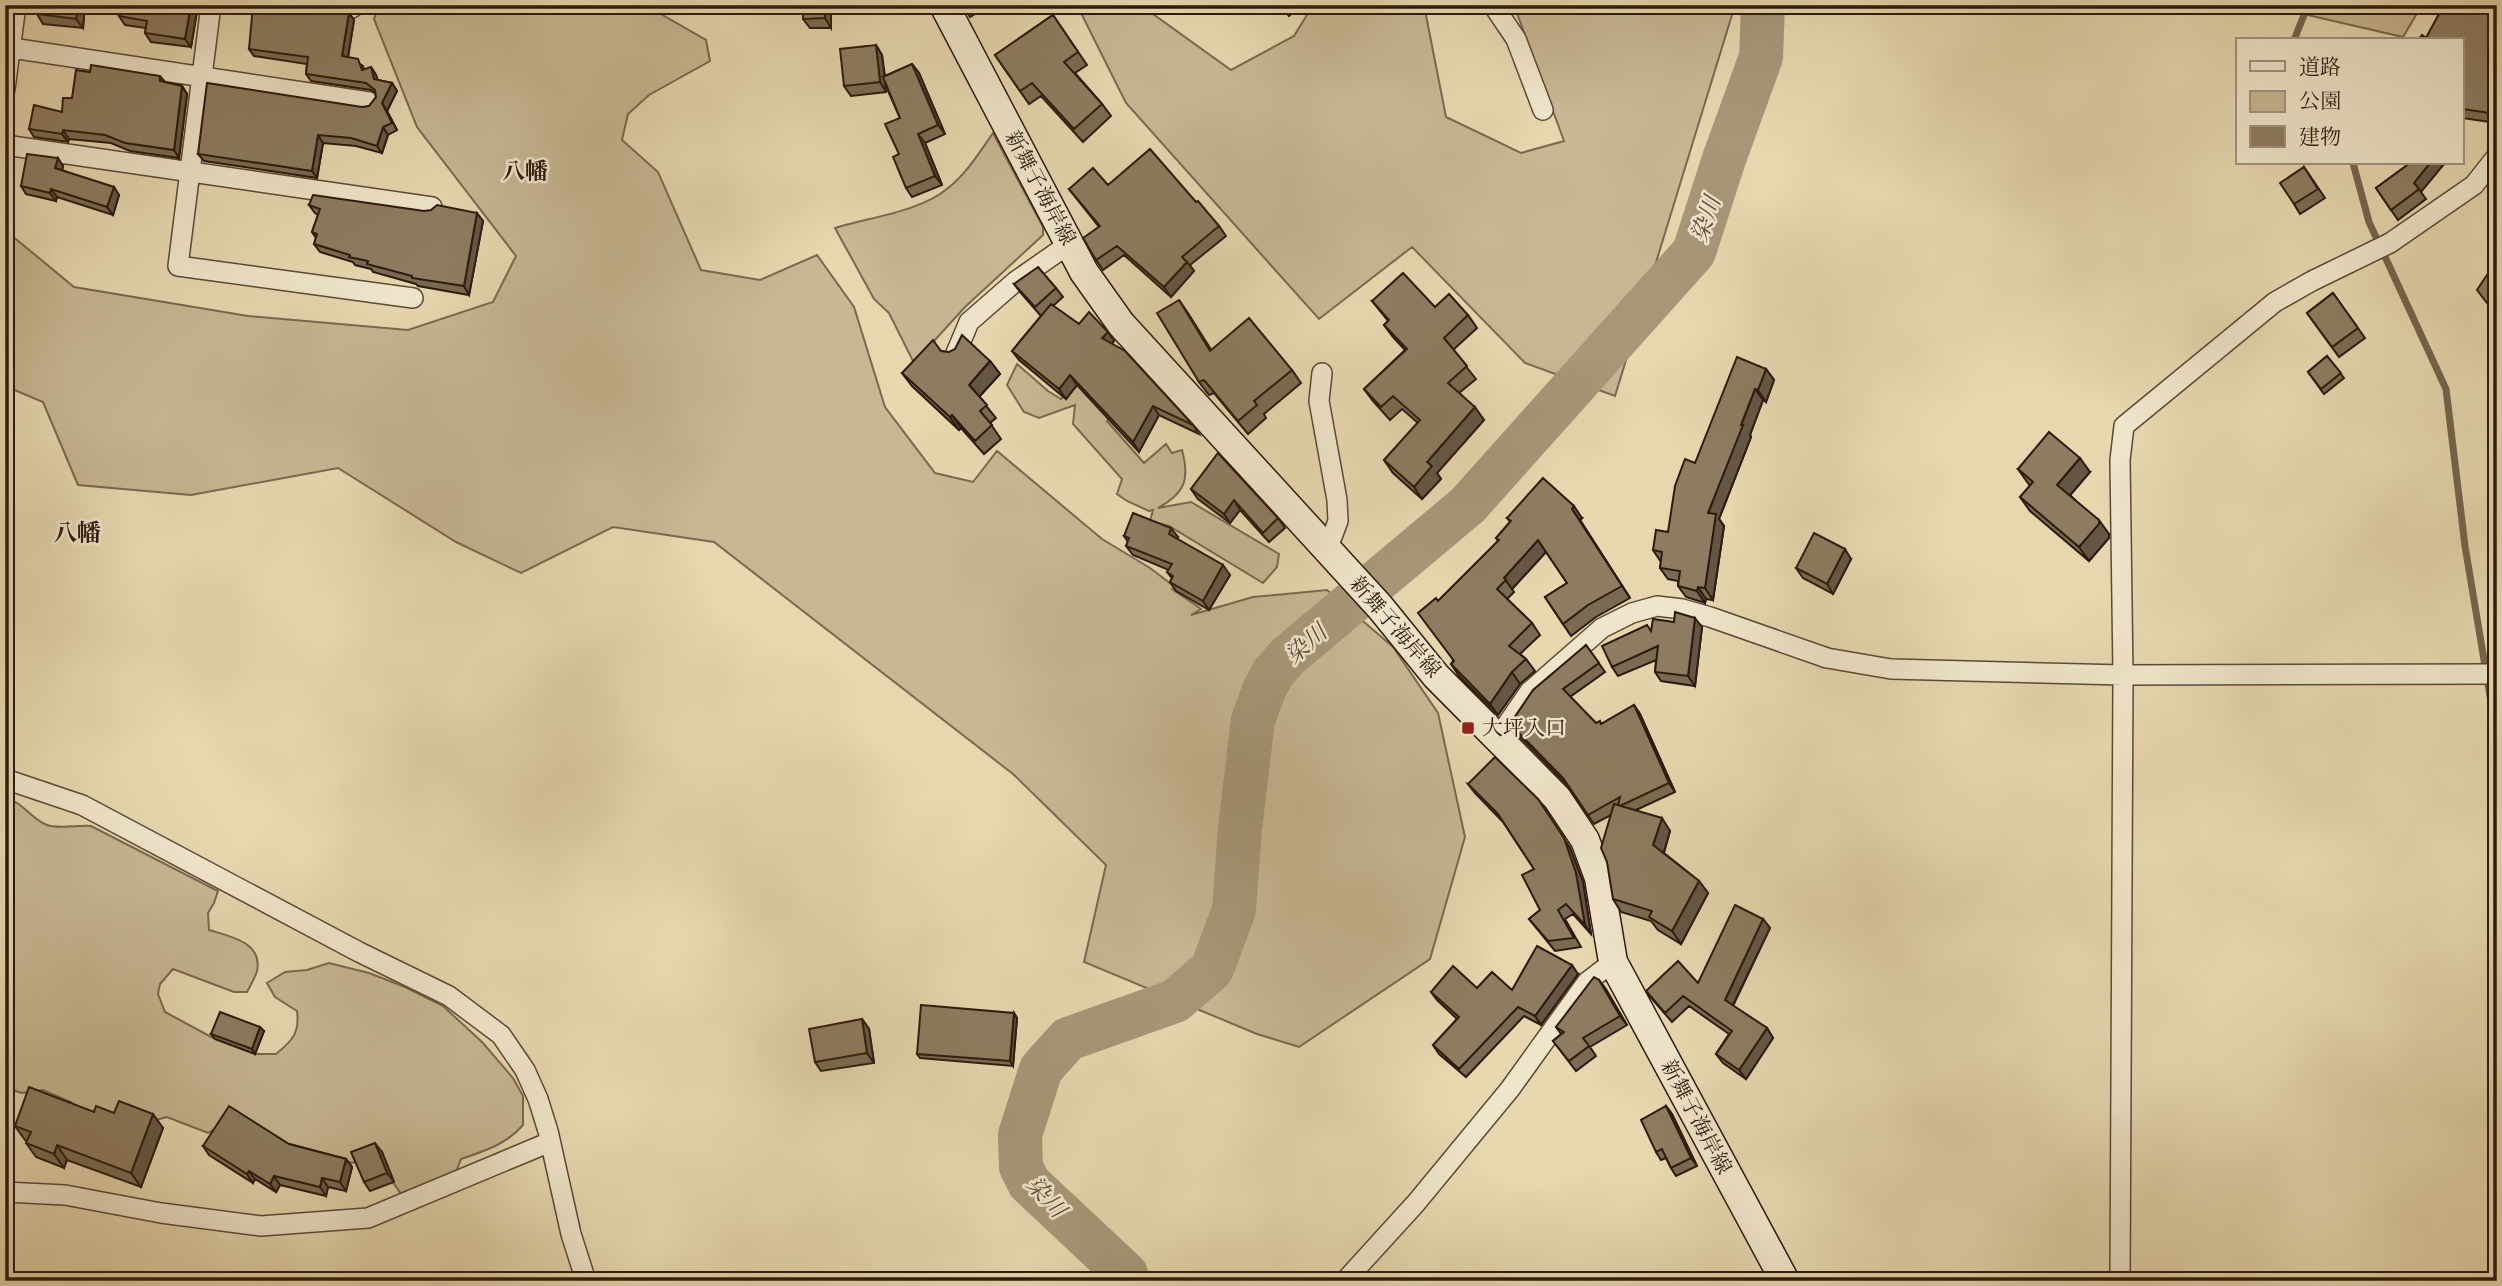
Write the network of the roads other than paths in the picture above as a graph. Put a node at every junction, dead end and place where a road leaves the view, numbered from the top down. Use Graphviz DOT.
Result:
graph roads {
  1 [pos="16,5"];
  2 [pos="211,5"];
  3 [pos="332,5"];
  4 [pos="356,5"];
  5 [pos="944,5"];
  6 [pos="1493,5"];
  7 [pos="8,47"];
  8 [pos="200,76"];
  9 [pos="5,89"];
  10 [pos="369,102"];
  11 [pos="1544,110"];
  12 [pos="5,145"];
  13 [pos="2497,156"];
  14 [pos="188,173"];
  15 [pos="432,207"];
  16 [pos="1069,244"];
  17 [pos="413,298"];
  18 [pos="956,353"];
  19 [pos="1322,373"];
  20 [pos="1336,559"];
  21 [pos="2123,674"];
  22 [pos="2497,674"];
  23 [pos="1497,739"];
  24 [pos="5,779"];
  25 [pos="1613,962"];
  26 [pos="550,1142"];
  27 [pos="5,1192"];
  28 [pos="586,1281"];
  29 [pos="1345,1281"];
  30 [pos="1785,1281"];
  31 [pos="2120,1281"];
  1 -- 7 [label="street"];
  2 -- 8 [label="street"];
  3 -- 4 [label="street"];
  5 -- 16 [label="main road, 新舞子海岸線"];
  6 -- 11 [label="street"];
  7 -- 8 [label="street"];
  7 -- 9 [label="street"];
  8 -- 10 [label="street"];
  8 -- 14 [label="street"];
  12 -- 14 [label="street"];
  13 -- 21 [label="street"];
  14 -- 15 [label="street"];
  14 -- 17 [label="street"];
  16 -- 18 [label="street"];
  16 -- 20 [label="main road, 新舞子海岸線"];
  19 -- 20 [label="street"];
  20 -- 23 [label="main road, 新舞子海岸線"];
  21 -- 22 [label="street"];
  21 -- 23 [label="street"];
  21 -- 31 [label="street"];
  23 -- 25 [label="main road, 新舞子海岸線"];
  24 -- 26 [label="street"];
  25 -- 29 [label="street"];
  25 -- 30 [label="main road, 新舞子海岸線"];
  26 -- 27 [label="street"];
  26 -- 28 [label="street"];
}
